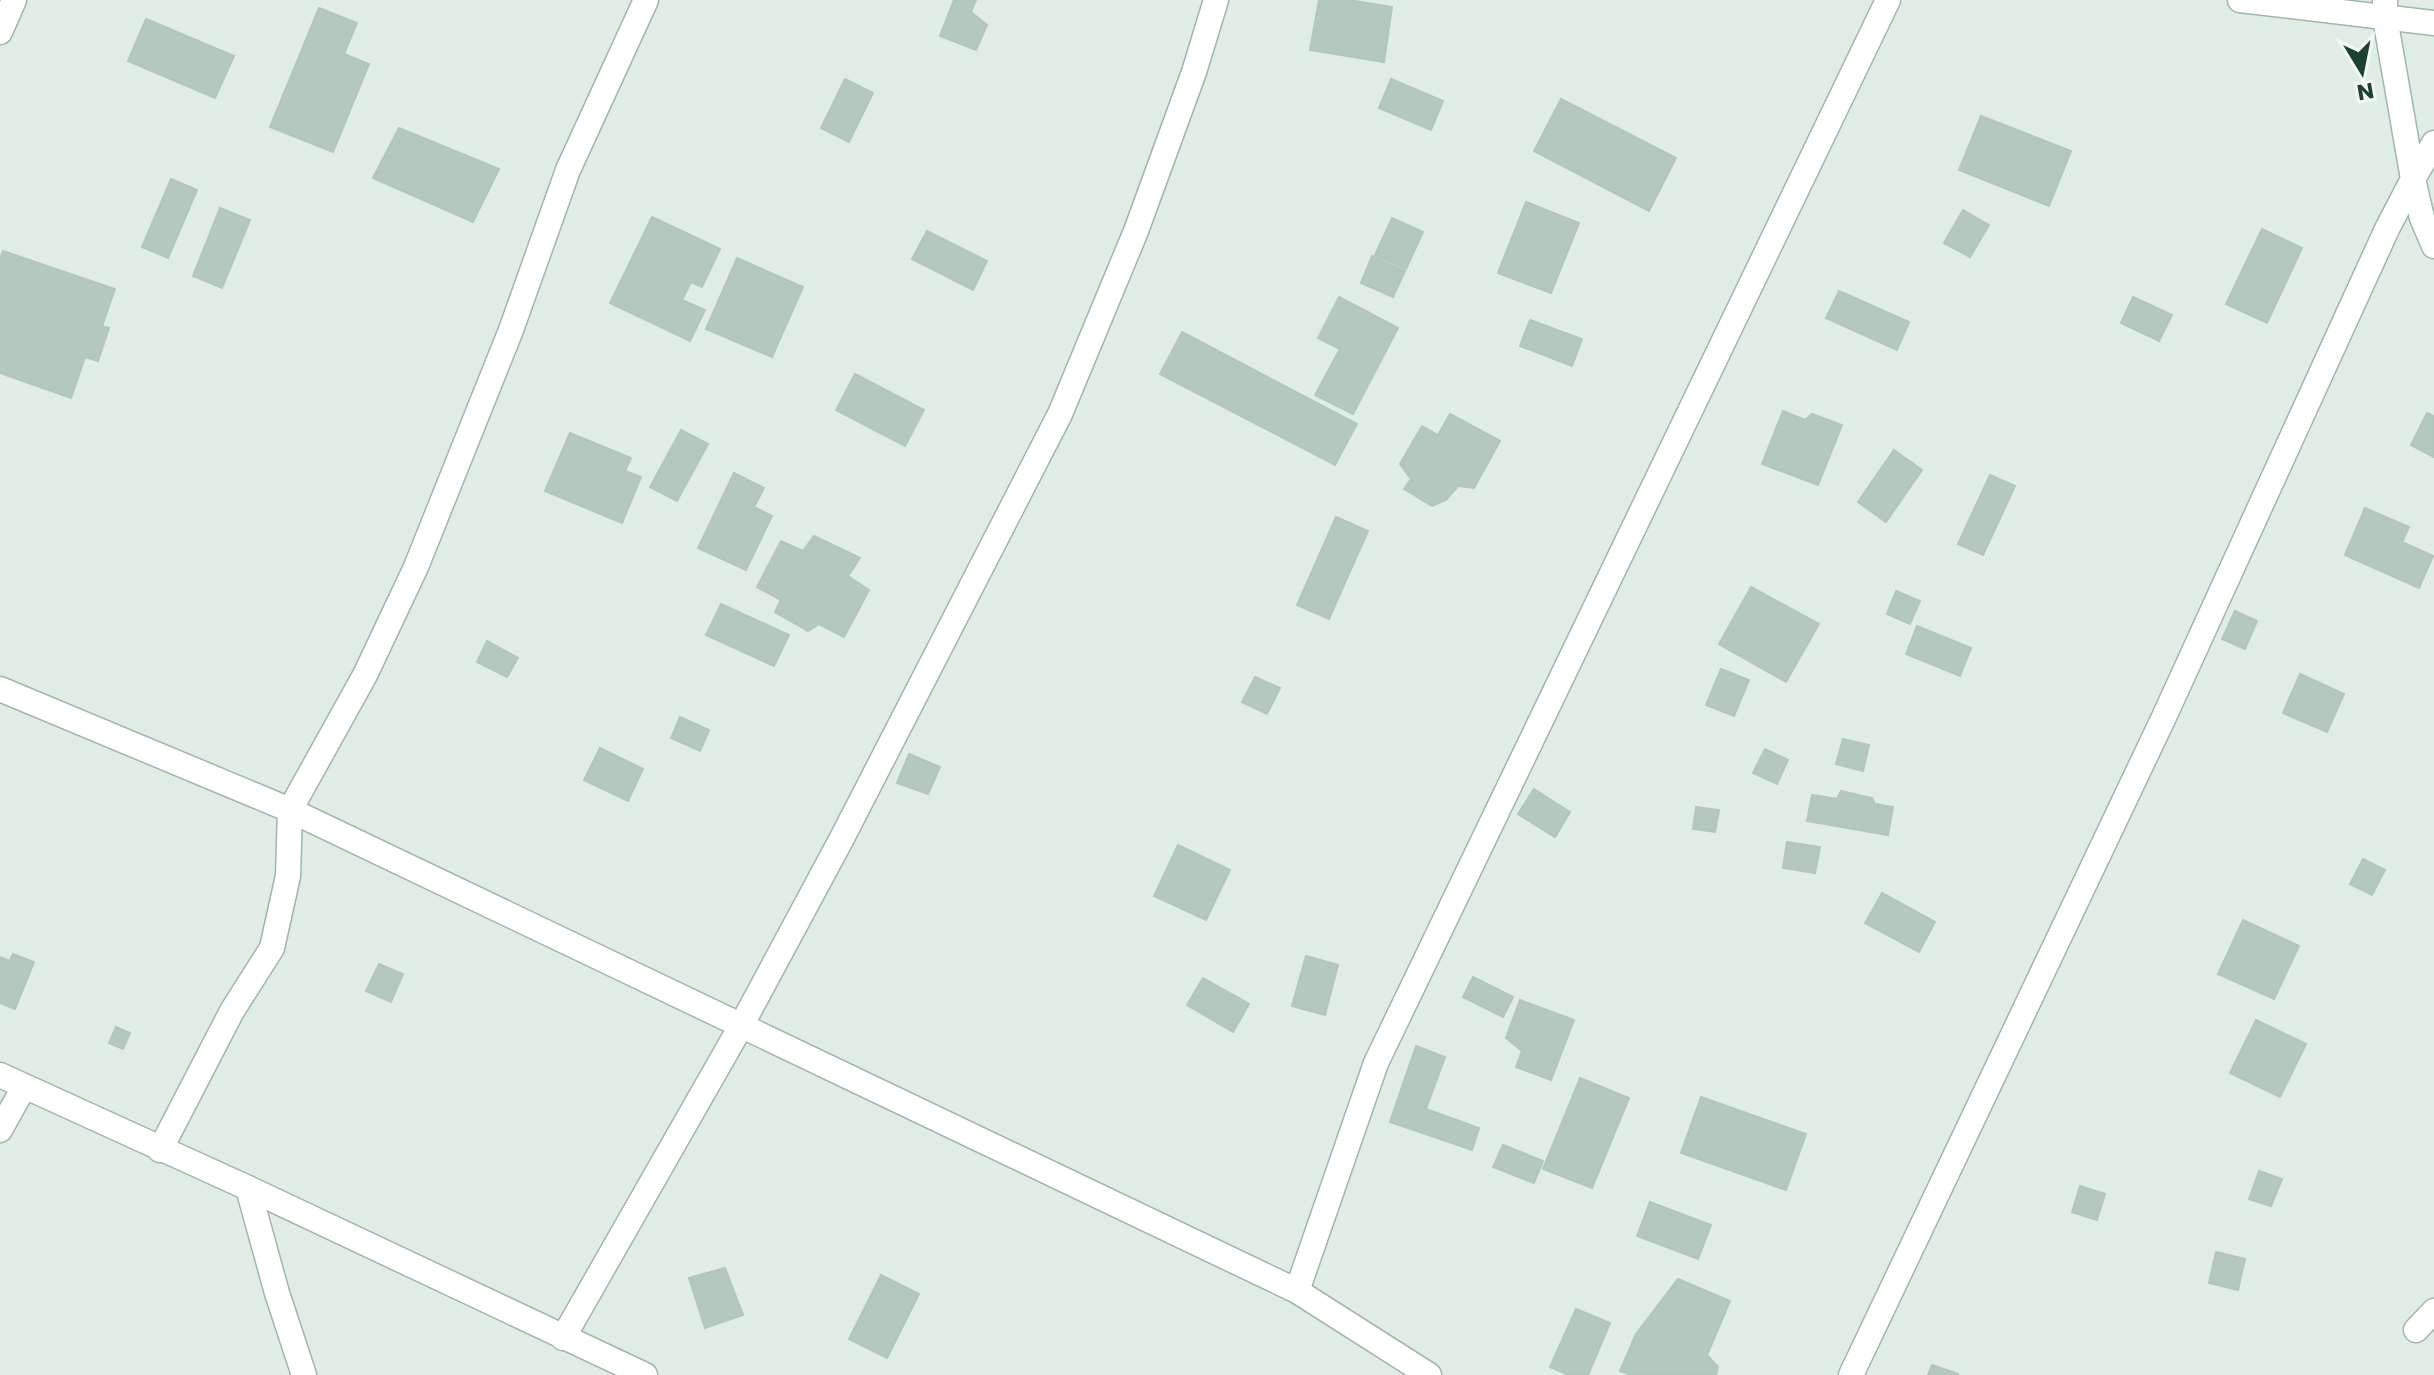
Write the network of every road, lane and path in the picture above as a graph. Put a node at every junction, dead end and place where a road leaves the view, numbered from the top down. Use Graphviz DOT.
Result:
graph roads {
  1 [pos="14,0"];
  2 [pos="646,0"];
  3 [pos="1216,0"];
  4 [pos="1888,0"];
  5 [pos="2240,0"];
  6 [pos="2385,9"];
  7 [pos="2434,23"];
  8 [pos="0,31"];
  9 [pos="2434,143"];
  10 [pos="2413,179"];
  11 [pos="2434,246"];
  12 [pos="0,689"];
  13 [pos="290,810"];
  14 [pos="741,1026"];
  15 [pos="0,1075"];
  16 [pos="24,1087"];
  17 [pos="0,1130"];
  18 [pos="160,1150"];
  19 [pos="248,1188"];
  20 [pos="1297,1291"];
  21 [pos="2434,1311"];
  22 [pos="2416,1330"];
  23 [pos="563,1338"];
  24 [pos="304,1375"];
  25 [pos="645,1375"];
  26 [pos="1429,1375"];
  27 [pos="1851,1375"];
  1 -- 8 [label="street"];
  2 -- 13 [label="street"];
  3 -- 14 [label="street"];
  4 -- 20 [label="street"];
  5 -- 6 [label="street"];
  6 -- 7 [label="street"];
  6 -- 10 [label="street"];
  9 -- 10 [label="street"];
  10 -- 11 [label="street"];
  10 -- 27 [label="street"];
  12 -- 13 [label="street"];
  13 -- 14 [label="street"];
  13 -- 18 [label="street"];
  14 -- 20 [label="street"];
  14 -- 23 [label="street"];
  15 -- 16 [label="street"];
  16 -- 17 [label="street"];
  16 -- 18 [label="street"];
  18 -- 19 [label="street"];
  19 -- 23 [label="street"];
  19 -- 24 [label="street"];
  20 -- 26 [label="street"];
  21 -- 22 [label="street"];
  23 -- 25 [label="street"];
}
